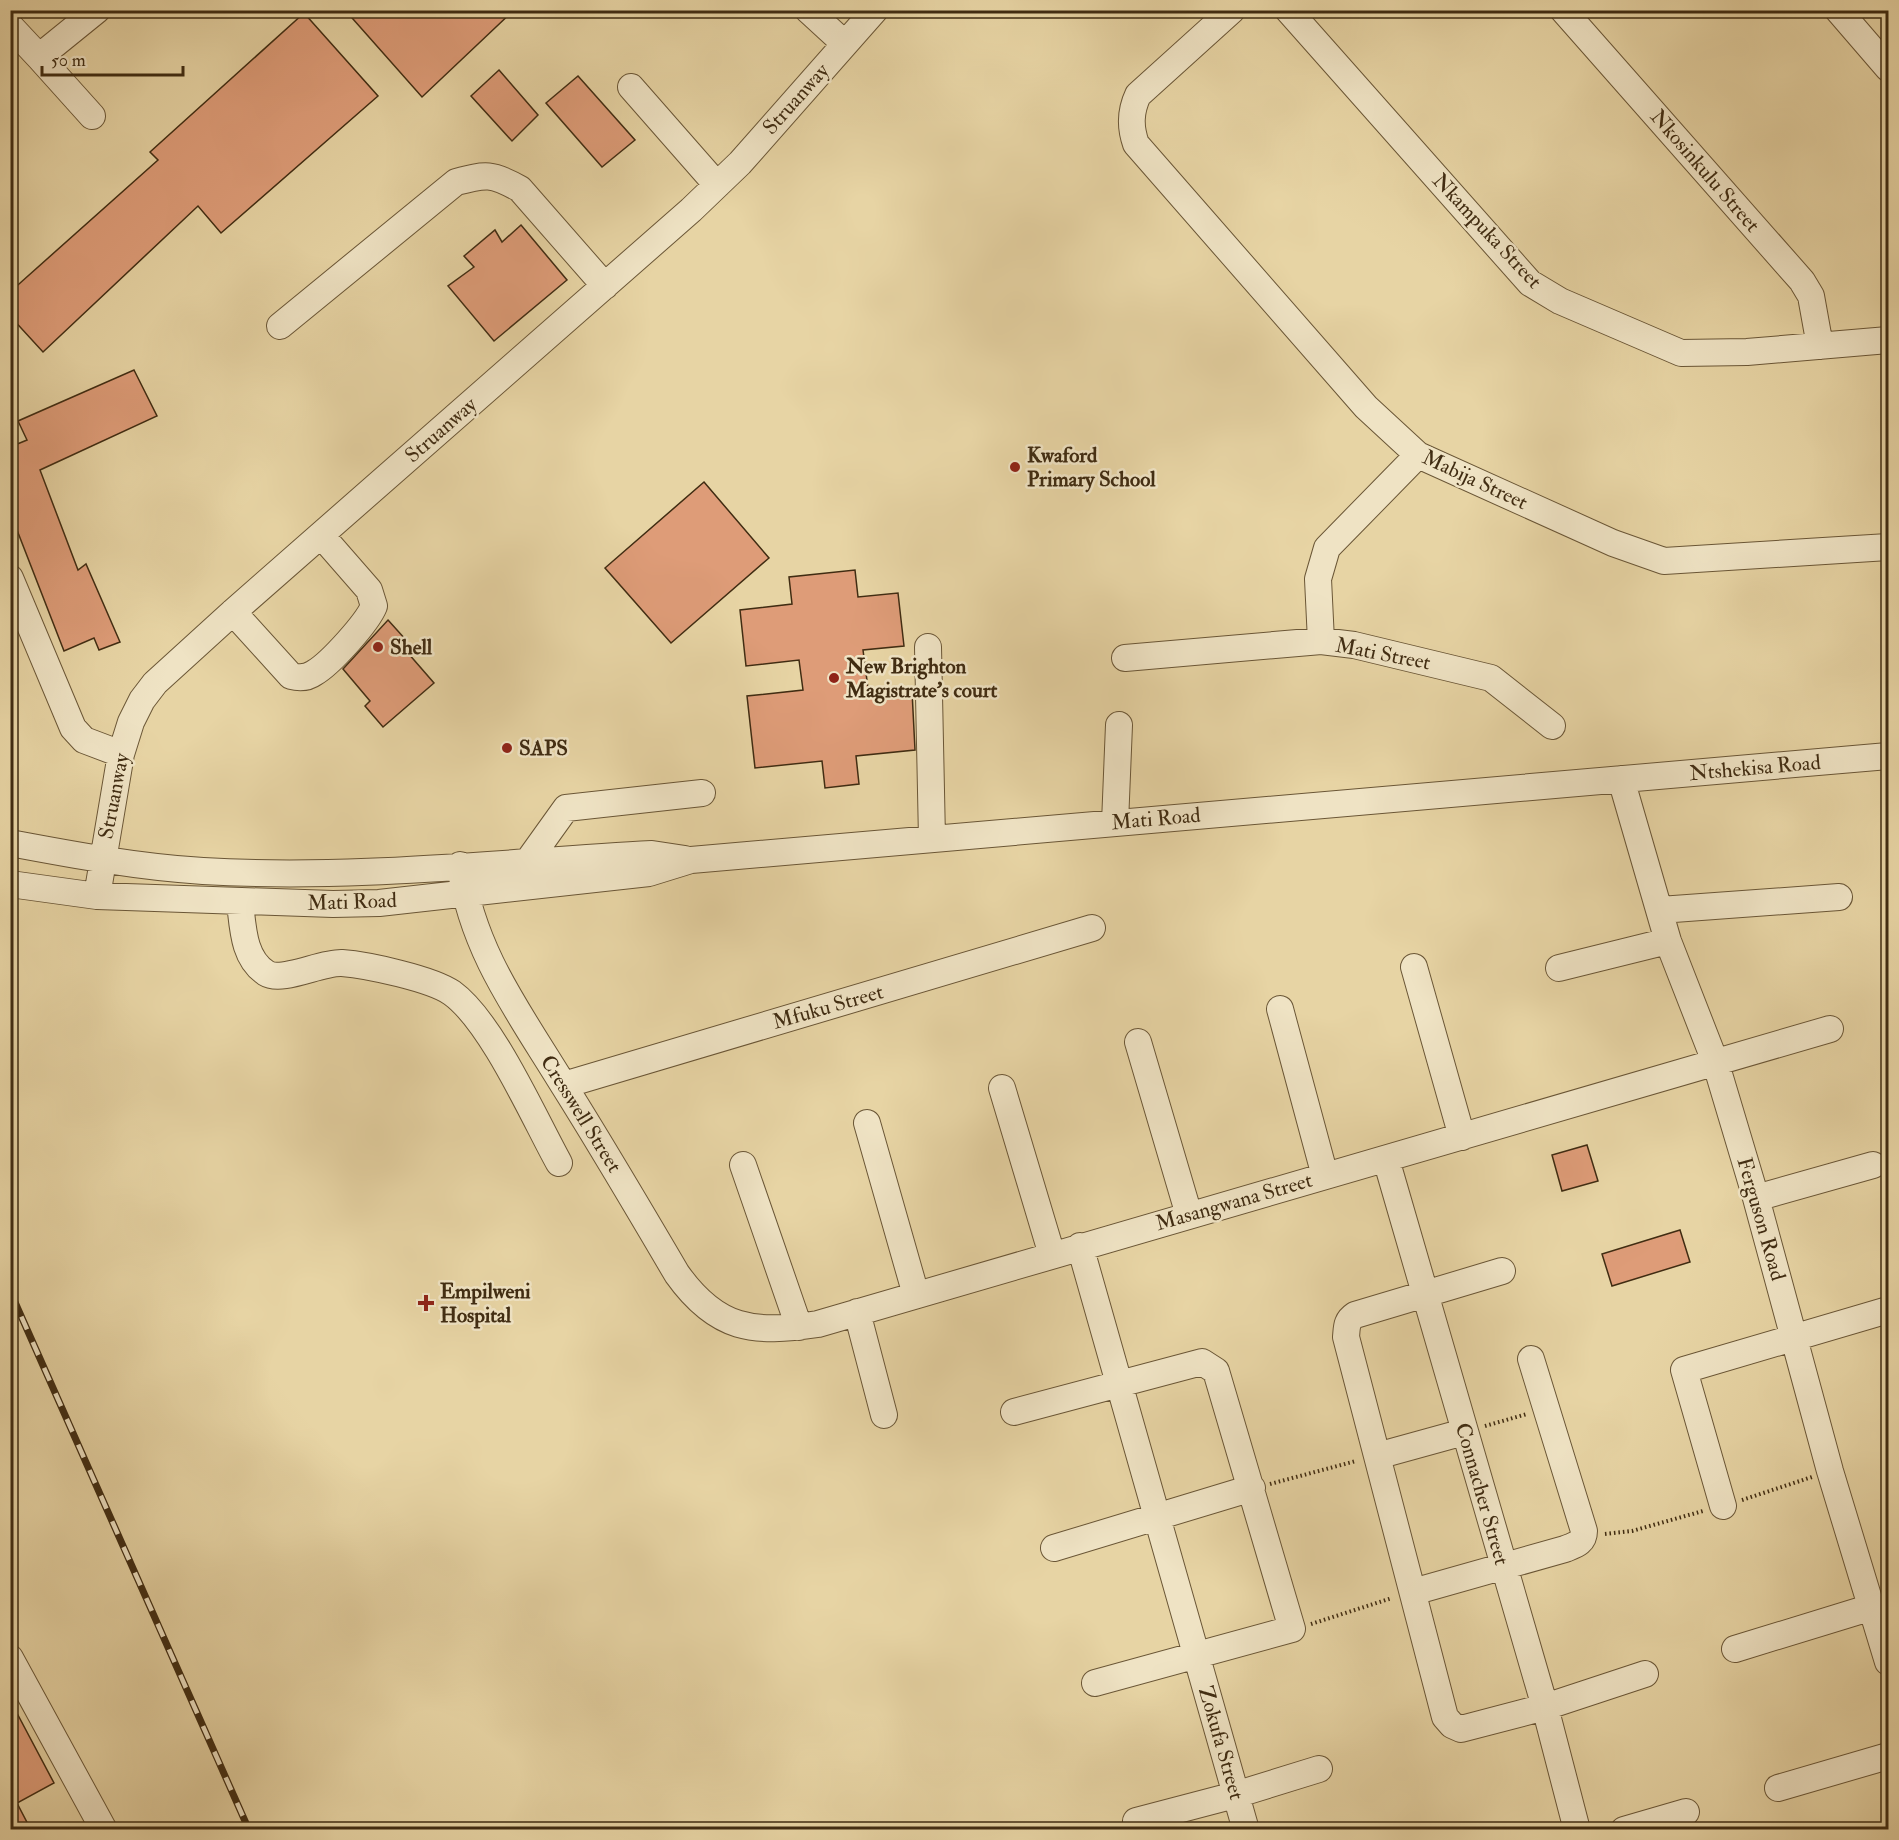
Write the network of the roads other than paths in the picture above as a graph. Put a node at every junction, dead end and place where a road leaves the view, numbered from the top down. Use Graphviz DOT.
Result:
graph roads {
  1 [pos="97,10"];
  2 [pos="808,10"];
  3 [pos="875,10"];
  4 [pos="1232,10"];
  5 [pos="1288,10"];
  6 [pos="1563,10"];
  7 [pos="1838,10"];
  8 [pos="10,26"];
  9 [pos="845,44"];
  10 [pos="39,57"];
  11 [pos="1888,68"];
  12 [pos="631,87"];
  13 [pos="92,116"];
  14 [pos="717,185"];
  15 [pos="605,286"];
  16 [pos="280,326"];
  17 [pos="1888,340"];
  18 [pos="1820,346"];
  19 [pos="1418,455"];
  20 [pos="321,534"];
  21 [pos="1888,547"];
  22 [pos="10,578"];
  23 [pos="232,612"];
  24 [pos="1321,642"];
  25 [pos="928,647"];
  26 [pos="1125,658"];
  27 [pos="1119,725"];
  28 [pos="1552,726"];
  29 [pos="121,754"];
  30 [pos="1888,756"];
  31 [pos="1621,779"];
  32 [pos="702,793"];
  33 [pos="1115,823"];
  34 [pos="932,839"];
  35 [pos="10,843"];
  36 [pos="102,861"];
  37 [pos="460,865"];
  38 [pos="545,868"];
  39 [pos="10,884"];
  40 [pos="464,894"];
  41 [pos="97,896"];
  42 [pos="1839,897"];
  43 [pos="240,903"];
  44 [pos="1660,910"];
  45 [pos="1092,928"];
  46 [pos="1668,941"];
  47 [pos="1414,966"];
  48 [pos="1559,968"];
  49 [pos="1280,1009"];
  50 [pos="1830,1029"];
  51 [pos="1137,1042"];
  52 [pos="1716,1064"];
  53 [pos="564,1085"];
  54 [pos="1002,1088"];
  55 [pos="867,1123"];
  56 [pos="1462,1137"];
  57 [pos="1386,1159"];
  58 [pos="559,1163"];
  59 [pos="743,1165"];
  60 [pos="1873,1165"];
  61 [pos="1325,1176"];
  62 [pos="1756,1198"];
  63 [pos="1189,1215"];
  64 [pos="1080,1246"];
  65 [pos="1052,1255"];
  66 [pos="1502,1271"];
  67 [pos="916,1295"];
  68 [pos="1424,1295"];
  69 [pos="1888,1310"];
  70 [pos="858,1312"];
  71 [pos="800,1327"];
  72 [pos="750,1328"];
  73 [pos="1795,1338"];
  74 [pos="1531,1359"];
  75 [pos="1119,1382"];
  76 [pos="1014,1412"];
  77 [pos="884,1415"];
  78 [pos="1464,1432"];
  79 [pos="1377,1456"];
  80 [pos="1252,1488"];
  81 [pos="1723,1506"];
  82 [pos="1157,1518"];
  83 [pos="1054,1548"];
  84 [pos="1502,1567"];
  85 [pos="1413,1592"];
  86 [pos="1872,1607"];
  87 [pos="1735,1649"];
  88 [pos="1887,1651"];
  89 [pos="1197,1656"];
  90 [pos="10,1658"];
  91 [pos="1645,1674"];
  92 [pos="1095,1683"];
  93 [pos="1545,1707"];
  94 [pos="1888,1756"];
  95 [pos="1319,1769"];
  96 [pos="1778,1788"];
  97 [pos="1235,1795"];
  98 [pos="1686,1812"];
  99 [pos="1136,1821"];
  100 [pos="104,1830"];
  101 [pos="1246,1830"];
  102 [pos="1577,1830"];
  103 [pos="1624,1830"];
  1 -- 10 [label="street"];
  2 -- 9 [label="street"];
  3 -- 9 [label="street, Struanway"];
  4 -- 19 [label="street, Mabija Street"];
  5 -- 18 [label="street, Nkampuka Street"];
  6 -- 18 [label="street, Nkosinkulu Street"];
  7 -- 11 [label="street"];
  8 -- 10 [label="street"];
  9 -- 14 [label="street, Struanway"];
  10 -- 13 [label="street"];
  12 -- 14 [label="street"];
  14 -- 15 [label="street, Struanway"];
  15 -- 16 [label="street"];
  15 -- 20 [label="street, Struanway"];
  17 -- 18 [label="street, Nkampuka Street"];
  19 -- 21 [label="street, Mabija Street"];
  19 -- 24 [label="street"];
  20 -- 23 [label="street, Struanway"];
  20 -- 23 [label="street"];
  22 -- 29 [label="street"];
  23 -- 29 [label="street, Struanway"];
  24 -- 26 [label="street, Mati Street"];
  24 -- 28 [label="street, Mati Street"];
  25 -- 34 [label="street"];
  27 -- 33 [label="street"];
  29 -- 36 [label="street, Struanway"];
  30 -- 31 [label="street, Ntshekisa Road"];
  31 -- 33 [label="street, Mati Road"];
  31 -- 44 [label="street, Ferguson Road"];
  32 -- 38 [label="street"];
  33 -- 34 [label="street, Mati Road"];
  34 -- 38 [label="street, Mati Road"];
  35 -- 36 [label="street, Mati Road"];
  36 -- 37 [label="street, Mati Road"];
  36 -- 41 [label="street, Struanway"];
  37 -- 38 [label="street, Mati Road"];
  37 -- 40 [label="street, Cresswell Street"];
  38 -- 40 [label="street, Mati Road"];
  39 -- 41 [label="street, Mati Road"];
  40 -- 43 [label="street, Mati Road"];
  40 -- 53 [label="street, Cresswell Street"];
  41 -- 43 [label="street, Mati Road"];
  42 -- 44 [label="street"];
  43 -- 58 [label="street"];
  44 -- 46 [label="street, Ferguson Road"];
  45 -- 53 [label="street, Mfuku Street"];
  46 -- 48 [label="street"];
  46 -- 52 [label="street, Ferguson Road"];
  47 -- 56 [label="street"];
  49 -- 61 [label="street"];
  50 -- 52 [label="street, Masangwana Street"];
  51 -- 63 [label="street"];
  52 -- 56 [label="street, Masangwana Street"];
  52 -- 62 [label="street, Ferguson Road"];
  53 -- 72 [label="street, Cresswell Street"];
  54 -- 65 [label="street"];
  55 -- 67 [label="street"];
  56 -- 57 [label="street, Masangwana Street"];
  57 -- 61 [label="street, Masangwana Street"];
  57 -- 68 [label="street, Connacher Street"];
  59 -- 71 [label="street"];
  60 -- 62 [label="street"];
  61 -- 63 [label="street, Masangwana Street"];
  62 -- 73 [label="street, Ferguson Road"];
  63 -- 64 [label="street, Masangwana Street"];
  64 -- 65 [label="street, Masangwana Street"];
  64 -- 75 [label="street, Zokufa Street"];
  65 -- 67 [label="street, Masangwana Street"];
  66 -- 68 [label="street"];
  67 -- 70 [label="street, Masangwana Street"];
  68 -- 78 [label="street, Connacher Street"];
  68 -- 79 [label="street"];
  69 -- 73 [label="street"];
  70 -- 71 [label="street, Masangwana Street"];
  70 -- 77 [label="street"];
  71 -- 72 [label="street, Masangwana Street"];
  73 -- 81 [label="street"];
  73 -- 86 [label="street, Ferguson Road"];
  74 -- 84 [label="street"];
  75 -- 76 [label="street"];
  75 -- 80 [label="street"];
  75 -- 82 [label="street, Zokufa Street"];
  78 -- 79 [label="street"];
  78 -- 84 [label="street, Connacher Street"];
  79 -- 85 [label="street"];
  80 -- 82 [label="street"];
  80 -- 89 [label="street, Zokufa Street"];
  82 -- 83 [label="street"];
  82 -- 89 [label="street, Zokufa Street"];
  84 -- 85 [label="street"];
  84 -- 93 [label="street, Connacher Street"];
  85 -- 93 [label="street"];
  86 -- 87 [label="street"];
  86 -- 88 [label="street, Ferguson Road"];
  89 -- 92 [label="street, Zokufa Street"];
  89 -- 97 [label="street, Zokufa Street"];
  90 -- 100 [label="street"];
  91 -- 93 [label="street"];
  93 -- 102 [label="street, Connacher Street"];
  94 -- 96 [label="street"];
  95 -- 97 [label="street"];
  97 -- 99 [label="street"];
  97 -- 101 [label="street, Zokufa Street"];
  98 -- 103 [label="street"];
}
